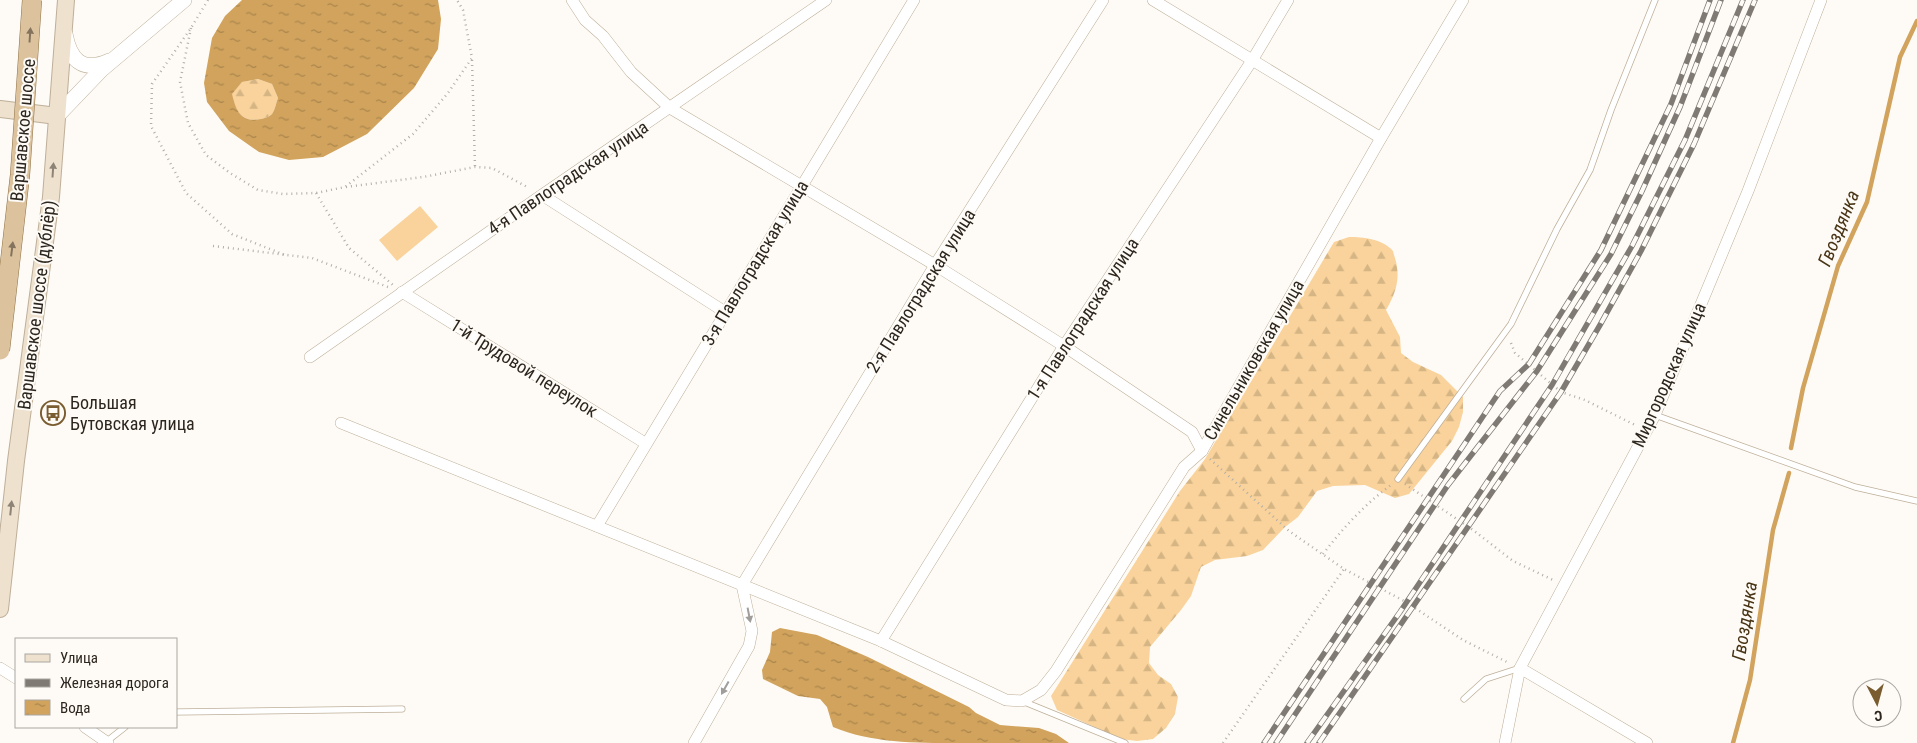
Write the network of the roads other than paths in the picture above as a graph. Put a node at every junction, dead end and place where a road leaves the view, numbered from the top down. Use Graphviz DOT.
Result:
graph roads {
  1 [pos="32,0"];
  2 [pos="66,0"];
  3 [pos="184,0"];
  4 [pos="572,0"];
  5 [pos="826,0"];
  6 [pos="914,0"];
  7 [pos="1104,0"];
  8 [pos="1153,0"];
  9 [pos="1288,0"];
  10 [pos="1463,0"];
  11 [pos="1655,0"];
  12 [pos="1821,0"];
  13 [pos="64,28"];
  14 [pos="113,59"];
  15 [pos="1253,59"];
  16 [pos="670,108"];
  17 [pos="0,109"];
  18 [pos="57,116"];
  19 [pos="0,119"];
  20 [pos="1381,138"];
  21 [pos="800,186"];
  22 [pos="542,194"];
  23 [pos="936,265"];
  24 [pos="402,292"];
  25 [pos="725,312"];
  26 [pos="1064,346"];
  27 [pos="0,350"];
  28 [pos="310,357"];
  29 [pos="1654,415"];
  30 [pos="341,423"];
  31 [pos="646,443"];
  32 [pos="1202,451"];
  33 [pos="1398,479"];
  34 [pos="1917,501"];
  35 [pos="596,526"];
  36 [pos="742,584"];
  37 [pos="0,609"];
  38 [pos="881,641"];
  39 [pos="0,668"];
  40 [pos="1520,668"];
  41 [pos="15,677"];
  42 [pos="1464,698"];
  43 [pos="1022,701"];
  44 [pos="402,709"];
  45 [pos="178,712"];
  46 [pos="86,728"];
  47 [pos="124,728"];
  48 [pos="107,742"];
  49 [pos="694,743"];
  50 [pos="1124,743"];
  51 [pos="1505,743"];
  52 [pos="1647,743"];
  27 -- 1 [label="main road, Варшавское шоссе, one-way, bridge"];
  2 -- 13 [label="main road, Варшавское шоссе (дублёр)"];
  3 -- 14 [label="street"];
  4 -- 16 [label="street"];
  5 -- 16 [label="street, 4-я Павлоградская улица"];
  6 -- 21 [label="street, 3-я Павлоградская улица"];
  7 -- 23 [label="street, 2-я Павлоградская улица"];
  8 -- 15 [label="street"];
  9 -- 15 [label="street, 1-я Павлоградская улица"];
  10 -- 20 [label="street, Синельниковская улица"];
  11 -- 33 [label="lane"];
  12 -- 29 [label="street, Миргородская улица"];
  13 -- 14 [label="street"];
  13 -- 18 [label="main road, Варшавское шоссе (дублёр)"];
  14 -- 18 [label="street"];
  15 -- 20 [label="street"];
  15 -- 26 [label="street, 1-я Павлоградская улица"];
  16 -- 21 [label="street"];
  16 -- 22 [label="street, 4-я Павлоградская улица"];
  17 -- 18 [label="main road"];
  18 -- 19 [label="main road"];
  37 -- 18 [label="main road, Варшавское шоссе (дублёр), one-way"];
  20 -- 32 [label="street, Синельниковская улица"];
  21 -- 23 [label="street"];
  21 -- 25 [label="street, 3-я Павлоградская улица"];
  22 -- 24 [label="street, 4-я Павлоградская улица"];
  22 -- 25 [label="street"];
  23 -- 26 [label="street"];
  23 -- 36 [label="street, 2-я Павлоградская улица"];
  24 -- 28 [label="street, 4-я Павлоградская улица"];
  24 -- 31 [label="street, 1-й Трудовой переулок"];
  25 -- 31 [label="street, 3-я Павлоградская улица"];
  26 -- 32 [label="street"];
  26 -- 38 [label="street, 1-я Павлоградская улица"];
  29 -- 34 [label="lane"];
  29 -- 40 [label="street, Миргородская улица"];
  30 -- 35 [label="street"];
  31 -- 35 [label="street, 3-я Павлоградская улица"];
  32 -- 43 [label="street, Синельниковская улица"];
  35 -- 36 [label="street"];
  36 -- 38 [label="street"];
  36 -- 49 [label="street, one-way"];
  38 -- 43 [label="street"];
  39 -- 41 [label="street"];
  40 -- 42 [label="lane"];
  40 -- 51 [label="street, Миргородская улица"];
  40 -- 52 [label="street"];
  43 -- 50 [label="lane"];
  44 -- 45 [label="lane"];
  46 -- 48 [label="street"];
  47 -- 48 [label="lane"];
}
